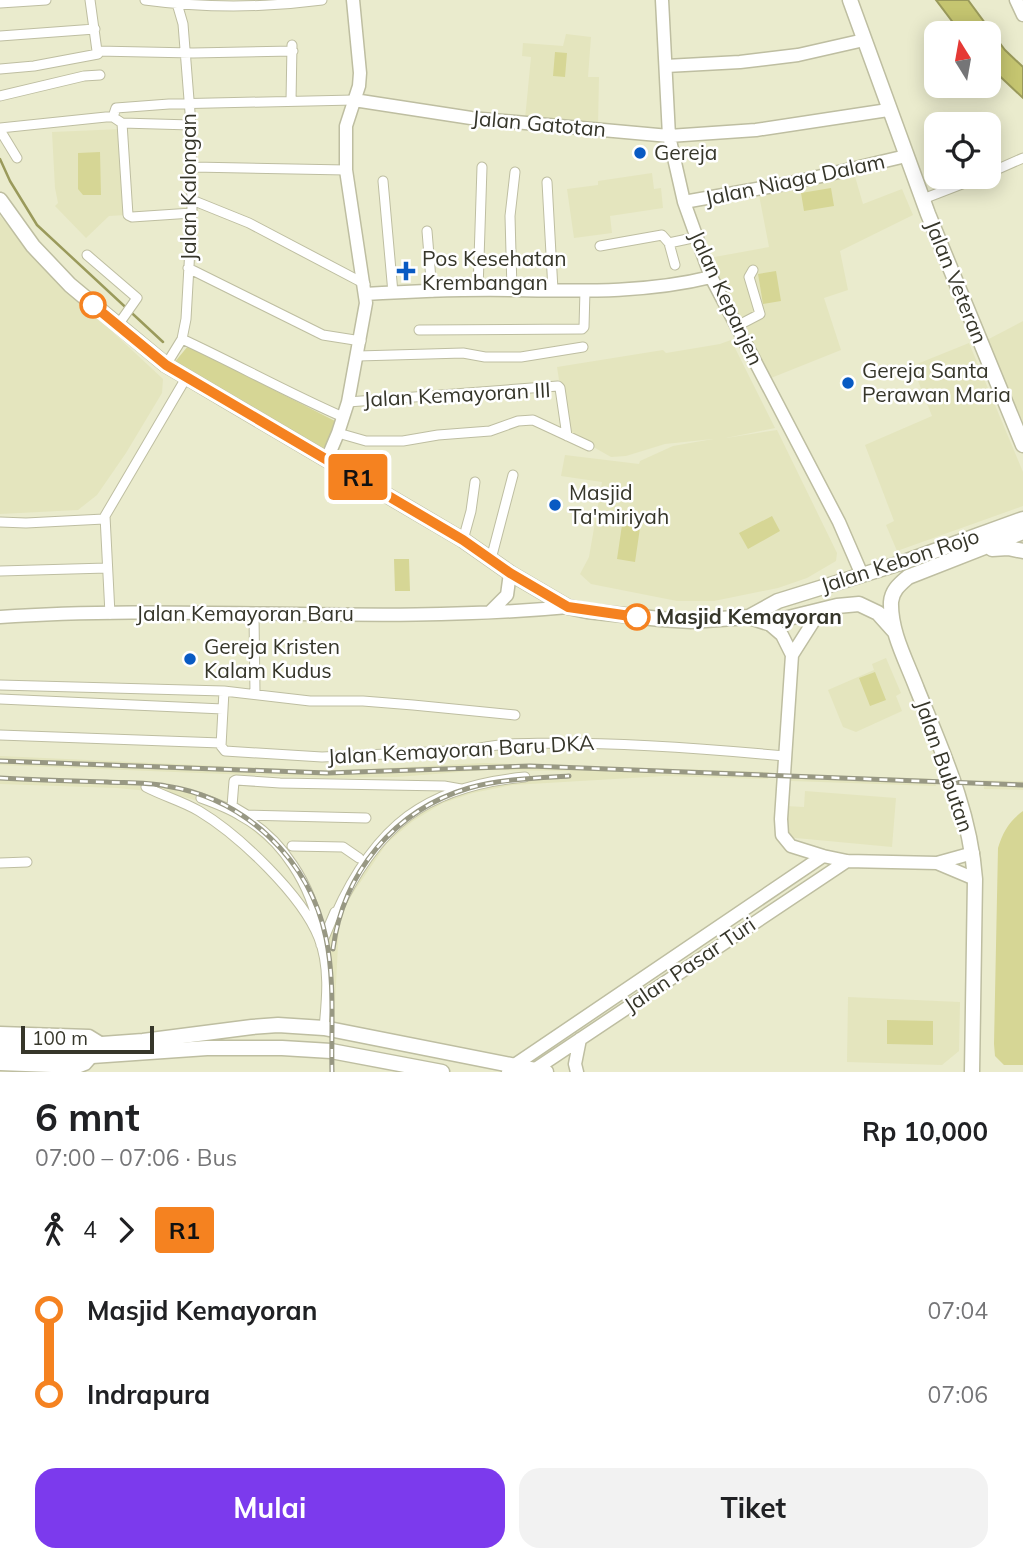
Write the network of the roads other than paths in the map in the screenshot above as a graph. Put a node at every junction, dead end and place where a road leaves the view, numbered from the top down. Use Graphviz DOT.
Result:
graph roads {
  1 [pos="46,0"];
  2 [pos="90,0"];
  3 [pos="145,0"];
  4 [pos="322,0"];
  5 [pos="352,0"];
  6 [pos="662,0"];
  7 [pos="850,0"];
  8 [pos="1016,0"];
  9 [pos="177,2"];
  10 [pos="0,3"];
  11 [pos="250,3"];
  12 [pos="1023,15"];
  13 [pos="95,29"];
  14 [pos="0,36"];
  15 [pos="864,40"];
  16 [pos="98,52"];
  17 [pos="185,53"];
  18 [pos="666,66"];
  19 [pos="0,69"];
  20 [pos="100,75"];
  21 [pos="0,96"];
  22 [pos="354,100"];
  23 [pos="291,101"];
  24 [pos="189,103"];
  25 [pos="888,110"];
  26 [pos="109,117"];
  27 [pos="122,123"];
  28 [pos="191,125"];
  29 [pos="0,129"];
  30 [pos="669,136"];
  31 [pos="906,156"];
  32 [pos="17,158"];
  33 [pos="1023,158"];
  34 [pos="193,167"];
  35 [pos="482,167"];
  36 [pos="1001,168"];
  37 [pos="346,170"];
  38 [pos="515,172"];
  39 [pos="383,181"];
  40 [pos="547,182"];
  41 [pos="949,189"];
  42 [pos="923,199"];
  43 [pos="0,200"];
  44 [pos="192,200"];
  45 [pos="684,202"];
  46 [pos="192,213"];
  47 [pos="428,231"];
  48 [pos="697,237"];
  49 [pos="669,243"];
  50 [pos="600,246"];
  51 [pos="87,255"];
  52 [pos="675,265"];
  53 [pos="188,268"];
  54 [pos="753,270"];
  55 [pos="711,276"];
  56 [pos="365,289"];
  57 [pos="478,290"];
  58 [pos="512,290"];
  59 [pos="553,290"];
  60 [pos="585,290"];
  61 [pos="432,292"];
  62 [pos="393,293"];
  63 [pos="120,322"];
  64 [pos="737,326"];
  65 [pos="419,330"];
  66 [pos="182,339"];
  67 [pos="360,341"];
  68 [pos="583,347"];
  69 [pos="358,356"];
  70 [pos="166,365"];
  71 [pos="186,377"];
  72 [pos="348,402"];
  73 [pos="343,417"];
  74 [pos="338,433"];
  75 [pos="567,436"];
  76 [pos="1023,445"];
  77 [pos="590,446"];
  78 [pos="327,458"];
  79 [pos="513,475"];
  80 [pos="475,482"];
  81 [pos="104,519"];
  82 [pos="1023,519"];
  83 [pos="0,522"];
  84 [pos="1023,532"];
  85 [pos="463,540"];
  86 [pos="976,549"];
  87 [pos="1023,551"];
  88 [pos="491,559"];
  89 [pos="107,568"];
  90 [pos="0,571"];
  91 [pos="510,573"];
  92 [pos="862,575"];
  93 [pos="568,607"];
  94 [pos="825,609"];
  95 [pos="490,612"];
  96 [pos="110,614"];
  97 [pos="254,615"];
  98 [pos="0,617"];
  99 [pos="749,617"];
  100 [pos="768,623"];
  101 [pos="895,632"];
  102 [pos="792,655"];
  103 [pos="0,685"];
  104 [pos="223,691"];
  105 [pos="256,694"];
  106 [pos="0,699"];
  107 [pos="223,709"];
  108 [pos="515,715"];
  109 [pos="0,735"];
  110 [pos="221,746"];
  111 [pos="785,756"];
  112 [pos="525,777"];
  113 [pos="146,787"];
  114 [pos="461,789"];
  115 [pos="201,798"];
  116 [pos="366,818"];
  117 [pos="379,834"];
  118 [pos="292,846"];
  119 [pos="973,853"];
  120 [pos="822,856"];
  121 [pos="359,858"];
  122 [pos="847,860"];
  123 [pos="27,862"];
  124 [pos="0,863"];
  125 [pos="937,863"];
  126 [pos="975,879"];
  127 [pos="335,916"];
  128 [pos="321,943"];
  129 [pos="680,953"];
  130 [pos="708,954"];
  131 [pos="252,1027"];
  132 [pos="324,1028"];
  133 [pos="0,1032"];
  134 [pos="580,1039"];
  135 [pos="0,1044"];
  136 [pos="256,1047"];
  137 [pos="97,1050"];
  138 [pos="0,1053"];
  139 [pos="0,1064"];
  140 [pos="512,1068"];
  141 [pos="50,1070"];
  142 [pos="537,1071"];
  143 [pos="442,1072"];
  144 [pos="577,1072"];
  145 [pos="972,1072"];
  1 -- 10 [label="street"];
  2 -- 13 [label="street"];
  3 -- 9 [label="street"];
  4 -- 11 [label="street"];
  5 -- 22 [label="street"];
  6 -- 18 [label="street, Jalan Kepanjen"];
  7 -- 15 [label="main road, Jalan Veteran"];
  8 -- 12 [label="street"];
  9 -- 11 [label="street"];
  9 -- 17 [label="street, Jalan Kalongan"];
  13 -- 14 [label="street"];
  13 -- 16 [label="street"];
  15 -- 18 [label="street"];
  15 -- 25 [label="main road, Jalan Veteran"];
  16 -- 17 [label="street"];
  16 -- 19 [label="street"];
  17 -- 23 [label="street"];
  17 -- 24 [label="street, Jalan Kalongan"];
  18 -- 30 [label="street, Jalan Kepanjen"];
  20 -- 21 [label="street"];
  22 -- 23 [label="street, Jalan Gatotan"];
  22 -- 30 [label="street, Jalan Gatotan"];
  22 -- 37 [label="street"];
  23 -- 24 [label="street, Jalan Gatotan"];
  24 -- 26 [label="street, Jalan Gatotan"];
  24 -- 28 [label="street, Jalan Kalongan"];
  25 -- 30 [label="street, Jalan Gatotan"];
  25 -- 31 [label="main road, Jalan Veteran"];
  26 -- 27 [label="street"];
  26 -- 29 [label="street"];
  27 -- 28 [label="street"];
  27 -- 46 [label="street"];
  28 -- 34 [label="street, Jalan Kalongan"];
  29 -- 32 [label="street"];
  30 -- 45 [label="street, Jalan Kepanjen"];
  31 -- 42 [label="main road, Jalan Veteran"];
  31 -- 45 [label="street, Jalan Niaga Dalam"];
  33 -- 36 [label="street"];
  34 -- 37 [label="street"];
  34 -- 44 [label="street, Jalan Kalongan"];
  35 -- 57 [label="street"];
  37 -- 56 [label="street"];
  38 -- 58 [label="street"];
  39 -- 62 [label="street"];
  40 -- 59 [label="street"];
  41 -- 42 [label="street"];
  42 -- 76 [label="main road, Jalan Veteran"];
  43 -- 63 [label="main road"];
  44 -- 46 [label="street, Jalan Kalongan"];
  44 -- 56 [label="street"];
  45 -- 48 [label="street, Jalan Kepanjen"];
  46 -- 53 [label="street, Jalan Kalongan"];
  47 -- 61 [label="street"];
  48 -- 49 [label="street"];
  48 -- 55 [label="street, Jalan Kepanjen"];
  49 -- 50 [label="street"];
  49 -- 52 [label="street"];
  51 -- 63 [label="street"];
  53 -- 66 [label="street, Jalan Kalongan"];
  53 -- 67 [label="street"];
  54 -- 64 [label="street"];
  55 -- 60 [label="street"];
  55 -- 64 [label="street, Jalan Kepanjen"];
  56 -- 62 [label="street"];
  56 -- 67 [label="street"];
  57 -- 58 [label="street"];
  57 -- 61 [label="street"];
  58 -- 59 [label="street"];
  59 -- 60 [label="street"];
  60 -- 65 [label="street"];
  61 -- 62 [label="street"];
  63 -- 70 [label="main road"];
  64 -- 92 [label="street, Jalan Kepanjen"];
  66 -- 70 [label="street, Jalan Kalongan"];
  66 -- 73 [label="street"];
  67 -- 69 [label="street"];
  68 -- 69 [label="street"];
  69 -- 72 [label="street"];
  70 -- 71 [label="main road"];
  71 -- 78 [label="main road"];
  71 -- 81 [label="street"];
  72 -- 73 [label="street"];
  72 -- 75 [label="street, Jalan Kemayoran III"];
  73 -- 74 [label="street"];
  74 -- 75 [label="street"];
  74 -- 78 [label="street"];
  75 -- 77 [label="street"];
  78 -- 85 [label="main road"];
  79 -- 88 [label="street"];
  80 -- 85 [label="street"];
  81 -- 83 [label="street"];
  81 -- 89 [label="street"];
  82 -- 92 [label="main road, Jalan Kebon Rojo"];
  84 -- 86 [label="main road, Jalan Kebon Rojo"];
  85 -- 88 [label="main road"];
  86 -- 87 [label="main road"];
  86 -- 101 [label="main road, Jalan Kebon Rojo"];
  88 -- 91 [label="main road"];
  89 -- 90 [label="street"];
  89 -- 96 [label="street"];
  91 -- 93 [label="main road"];
  91 -- 95 [label="street"];
  92 -- 99 [label="main road, Jalan Kebon Rojo"];
  93 -- 95 [label="street, Jalan Kemayoran Baru"];
  93 -- 99 [label="main road"];
  94 -- 100 [label="main road, Jalan Kebon Rojo"];
  94 -- 101 [label="main road, Jalan Kebon Rojo"];
  94 -- 102 [label="street"];
  95 -- 97 [label="street, Jalan Kemayoran Baru"];
  96 -- 97 [label="street, Jalan Kemayoran Baru"];
  96 -- 98 [label="street, Jalan Kemayoran Baru"];
  97 -- 105 [label="street"];
  99 -- 100 [label="main road"];
  100 -- 102 [label="street"];
  101 -- 119 [label="main road, Jalan Bubutan"];
  102 -- 111 [label="street"];
  103 -- 104 [label="street"];
  104 -- 105 [label="street"];
  104 -- 107 [label="street"];
  105 -- 108 [label="street"];
  106 -- 107 [label="street"];
  107 -- 110 [label="street"];
  109 -- 110 [label="street, Jalan Kemayoran Baru DKA"];
  110 -- 111 [label="street, Jalan Kemayoran Baru DKA"];
  111 -- 120 [label="street"];
  112 -- 114 [label="street"];
  113 -- 128 [label="street"];
  114 -- 116 [label="street"];
  114 -- 127 [label="street"];
  115 -- 128 [label="street"];
  117 -- 121 [label="street"];
  118 -- 121 [label="street"];
  119 -- 125 [label="street"];
  119 -- 126 [label="main road, Jalan Bubutan"];
  120 -- 122 [label="street"];
  120 -- 129 [label="street, Jalan Pasar Turi"];
  121 -- 127 [label="street"];
  122 -- 125 [label="street"];
  122 -- 130 [label="street, Jalan Pasar Turi"];
  123 -- 124 [label="street"];
  125 -- 126 [label="street"];
  126 -- 145 [label="main road, Jalan Bubutan"];
  127 -- 128 [label="street"];
  128 -- 132 [label="street"];
  129 -- 130 [label="street"];
  129 -- 140 [label="street, Jalan Pasar Turi"];
  130 -- 134 [label="street, Jalan Pasar Turi"];
  131 -- 132 [label="main road"];
  131 -- 136 [label="main road"];
  131 -- 137 [label="main road"];
  132 -- 140 [label="main road"];
  133 -- 137 [label="street"];
  134 -- 142 [label="street, Jalan Pasar Turi"];
  134 -- 144 [label="street"];
  135 -- 137 [label="main road"];
  136 -- 137 [label="main road"];
  136 -- 143 [label="main road"];
  137 -- 138 [label="main road"];
  137 -- 141 [label="street"];
  139 -- 141 [label="street"];
  140 -- 142 [label="main road"];
}
